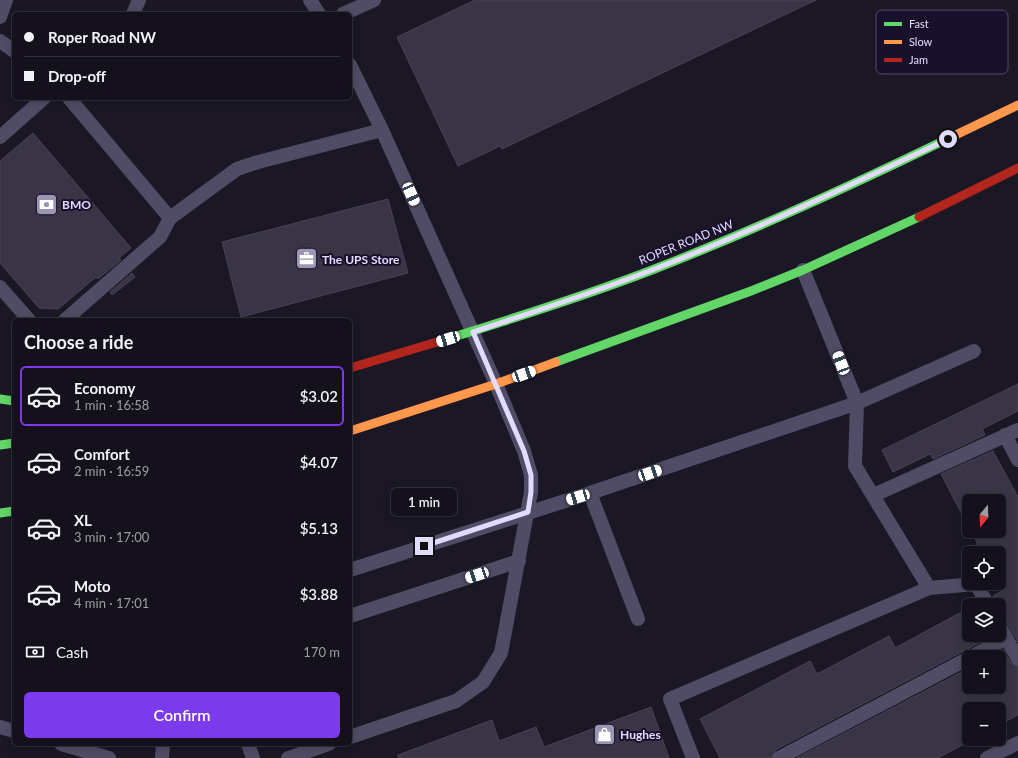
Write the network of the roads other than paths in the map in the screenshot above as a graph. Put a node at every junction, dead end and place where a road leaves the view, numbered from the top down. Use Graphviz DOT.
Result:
graph roads {
  1 [pos="6,0"];
  2 [pos="139,0"];
  3 [pos="310,0"];
  4 [pos="374,0"];
  5 [pos="134,12"];
  6 [pos="318,12"];
  7 [pos="347,12"];
  8 [pos="0,17"];
  9 [pos="0,41"];
  10 [pos="12,50"];
  11 [pos="352,69"];
  12 [pos="42,100"];
  13 [pos="71,100"];
  14 [pos="1018,105"];
  15 [pos="382,130"];
  16 [pos="0,137"];
  17 [pos="1018,168"];
  18 [pos="170,218"];
  19 [pos="803,270"];
  20 [pos="0,287"];
  21 [pos="27,318"];
  22 [pos="67,318"];
  23 [pos="473,332"];
  24 [pos="974,351"];
  25 [pos="352,367"];
  26 [pos="496,384"];
  27 [pos="0,399"];
  28 [pos="12,400"];
  29 [pos="857,404"];
  30 [pos="352,430"];
  31 [pos="1012,433"];
  32 [pos="12,443"];
  33 [pos="0,445"];
  34 [pos="1018,460"];
  35 [pos="590,493"];
  36 [pos="874,495"];
  37 [pos="12,511"];
  38 [pos="528,512"];
  39 [pos="0,513"];
  40 [pos="519,561"];
  41 [pos="352,569"];
  42 [pos="929,588"];
  43 [pos="984,598"];
  44 [pos="352,615"];
  45 [pos="638,619"];
  46 [pos="1006,638"];
  47 [pos="999,642"];
  48 [pos="984,650"];
  49 [pos="1018,659"];
  50 [pos="962,662"];
  51 [pos="0,727"];
  52 [pos="12,730"];
  53 [pos="352,736"];
  54 [pos="1018,743"];
  55 [pos="68,746"];
  56 [pos="163,746"];
  57 [pos="249,746"];
  58 [pos="324,746"];
  59 [pos="109,758"];
  60 [pos="162,758"];
  61 [pos="253,758"];
  62 [pos="288,758"];
  63 [pos="693,758"];
  64 [pos="779,758"];
  65 [pos="987,758"];
  1 -- 8 [label="lane"];
  2 -- 5 [label="lane"];
  3 -- 6 [label="lane"];
  4 -- 7 [label="lane"];
  9 -- 10 [label="lane"];
  11 -- 15 [label="lane"];
  12 -- 16 [label="lane"];
  13 -- 18 [label="lane"];
  14 -- 23 [label="main road, ROPER ROAD NW"];
  15 -- 18 [label="lane"];
  15 -- 23 [label="lane"];
  17 -- 19 [label="main road"];
  18 -- 22 [label="lane"];
  19 -- 26 [label="main road"];
  19 -- 29 [label="lane"];
  20 -- 21 [label="lane"];
  23 -- 25 [label="main road, ROPER ROAD NW"];
  23 -- 26 [label="lane"];
  24 -- 29 [label="lane"];
  26 -- 30 [label="main road"];
  26 -- 38 [label="lane"];
  27 -- 28 [label="main road"];
  29 -- 35 [label="lane"];
  29 -- 36 [label="lane"];
  31 -- 34 [label="lane"];
  31 -- 36 [label="lane"];
  32 -- 33 [label="main road"];
  35 -- 38 [label="lane"];
  35 -- 45 [label="lane"];
  36 -- 42 [label="lane"];
  37 -- 39 [label="main road"];
  38 -- 40 [label="lane"];
  38 -- 41 [label="lane"];
  40 -- 44 [label="lane"];
  40 -- 53 [label="lane"];
  42 -- 43 [label="lane"];
  42 -- 63 [label="lane"];
  46 -- 49 [label="lane"];
  47 -- 48 [label="lane"];
  50 -- 64 [label="lane"];
  51 -- 52 [label="lane"];
  54 -- 65 [label="lane"];
  55 -- 59 [label="lane"];
  56 -- 60 [label="lane"];
  57 -- 61 [label="lane"];
  58 -- 62 [label="lane"];
}
